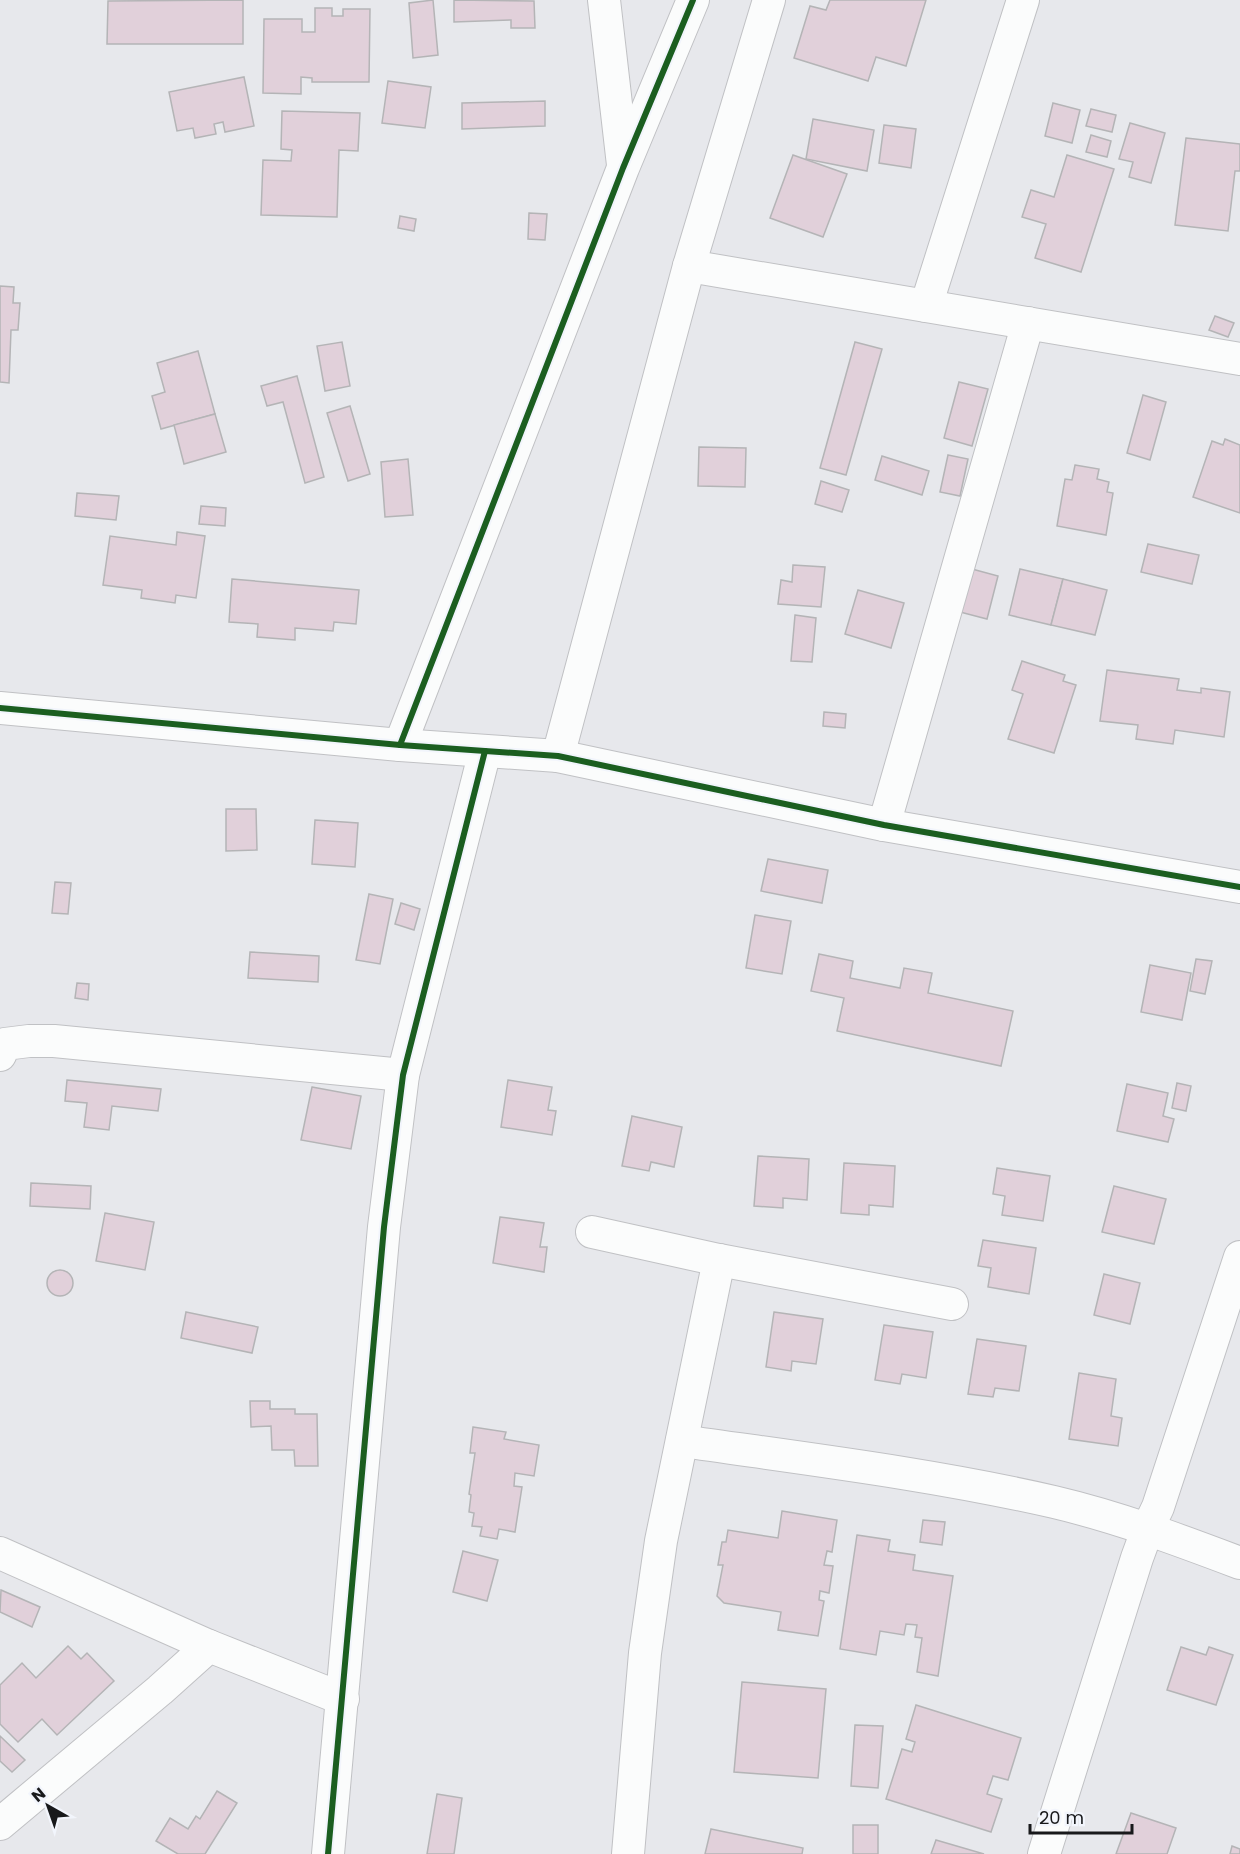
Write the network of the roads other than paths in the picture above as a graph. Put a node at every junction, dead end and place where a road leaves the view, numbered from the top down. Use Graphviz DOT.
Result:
graph roads {
  1 [pos="604,0"];
  2 [pos="693,0"];
  3 [pos="769,0"];
  4 [pos="1023,0"];
  5 [pos="623,168"];
  6 [pos="689,266"];
  7 [pos="926,306"];
  8 [pos="1028,323"];
  9 [pos="1240,359"];
  10 [pos="0,708"];
  11 [pos="400,745"];
  12 [pos="485,751"];
  13 [pos="558,756"];
  14 [pos="884,825"];
  15 [pos="1240,887"];
  16 [pos="2,1048"];
  17 [pos="403,1075"];
  18 [pos="592,1232"];
  19 [pos="1240,1257"];
  20 [pos="719,1260"];
  21 [pos="952,1304"];
  22 [pos="682,1441"];
  23 [pos="1148,1528"];
  24 [pos="0,1553"];
  25 [pos="1240,1563"];
  26 [pos="209,1646"];
  27 [pos="343,1700"];
  28 [pos="0,1824"];
  29 [pos="328,1854"];
  30 [pos="628,1854"];
  31 [pos="1044,1854"];
  1 -- 5 [label="street"];
  2 -- 5 [label="street"];
  3 -- 6 [label="street"];
  4 -- 7 [label="street"];
  5 -- 11 [label="street"];
  6 -- 7 [label="street"];
  6 -- 13 [label="street"];
  7 -- 8 [label="street"];
  8 -- 9 [label="street"];
  8 -- 14 [label="street"];
  10 -- 11 [label="street"];
  11 -- 12 [label="street"];
  12 -- 13 [label="street"];
  12 -- 17 [label="street"];
  13 -- 14 [label="street"];
  14 -- 15 [label="street"];
  16 -- 17 [label="street"];
  17 -- 27 [label="street"];
  18 -- 20 [label="street"];
  19 -- 23 [label="street"];
  20 -- 21 [label="street"];
  20 -- 22 [label="street"];
  22 -- 23 [label="street"];
  22 -- 30 [label="street"];
  23 -- 25 [label="street"];
  23 -- 31 [label="street"];
  24 -- 26 [label="street"];
  26 -- 27 [label="street"];
  26 -- 28 [label="street"];
  27 -- 29 [label="street"];
}
